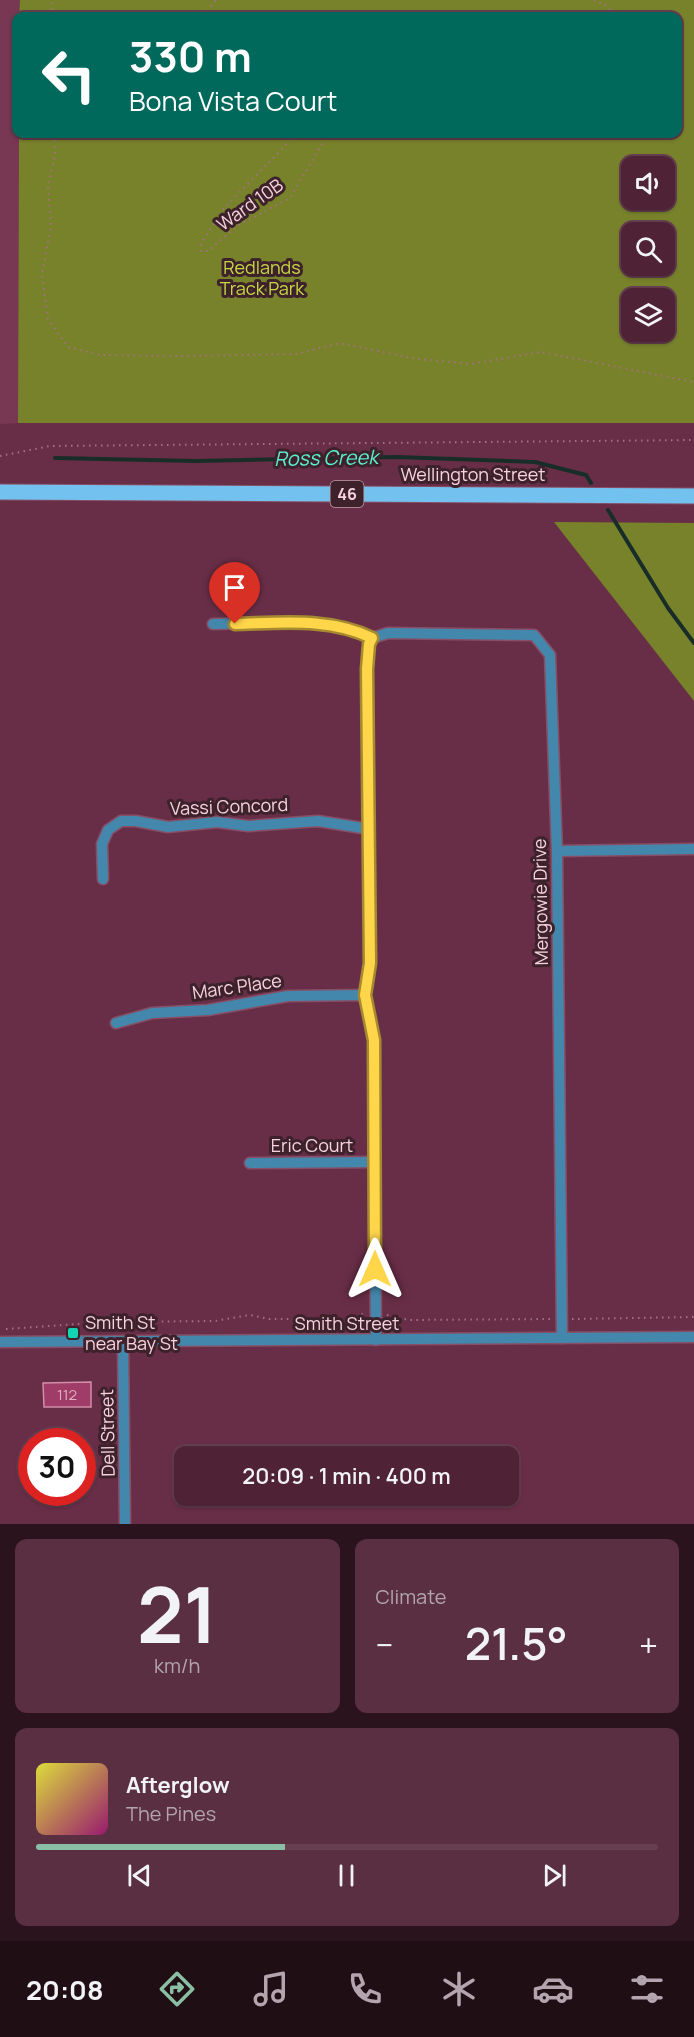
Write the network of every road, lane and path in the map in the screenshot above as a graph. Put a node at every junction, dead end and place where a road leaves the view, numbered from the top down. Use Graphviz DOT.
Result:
graph roads {
  1 [pos="594,0"];
  2 [pos="613,12"];
  3 [pos="54,138"];
  4 [pos="290,138"];
  5 [pos="326,138"];
  6 [pos="694,382"];
  7 [pos="694,440"];
  8 [pos="0,456"];
  9 [pos="0,492"];
  10 [pos="694,496"];
  11 [pos="213,624"];
  12 [pos="372,638"];
  13 [pos="369,829"];
  14 [pos="694,849"];
  15 [pos="557,850"];
  16 [pos="103,879"];
  17 [pos="365,995"];
  18 [pos="116,1023"];
  19 [pos="250,1162"];
  20 [pos="374,1162"];
  21 [pos="375,1312"];
  22 [pos="694,1317"];
  23 [pos="562,1319"];
  24 [pos="0,1329"];
  25 [pos="694,1337"];
  26 [pos="562,1338"];
  27 [pos="376,1340"];
  28 [pos="123,1341"];
  29 [pos="0,1342"];
  30 [pos="125,1524"];
  1 -- 2 [label="path"];
  3 -- 6 [label="path"];
  4 -- 5 [label="path, Ward 10B"];
  7 -- 8 [label="path"];
  9 -- 10 [label="main road, Wellington Street / 46"];
  11 -- 12 [label="street"];
  12 -- 13 [label="street"];
  12 -- 15 [label="street, Mergowie Drive"];
  13 -- 16 [label="street, Vassi Concord"];
  13 -- 17 [label="street"];
  14 -- 15 [label="street"];
  15 -- 23 [label="street, Mergowie Drive"];
  17 -- 18 [label="street, Marc Place"];
  17 -- 20 [label="street"];
  19 -- 20 [label="street, Eric Court"];
  20 -- 21 [label="street"];
  21 -- 23 [label="path"];
  21 -- 24 [label="path"];
  21 -- 27 [label="street"];
  22 -- 23 [label="path"];
  23 -- 26 [label="street, Mergowie Drive"];
  25 -- 26 [label="street, Smith Street"];
  26 -- 27 [label="street, Smith Street"];
  27 -- 28 [label="street, Smith Street"];
  28 -- 29 [label="street, Smith Street"];
  28 -- 30 [label="street, Dell Street"];
}
